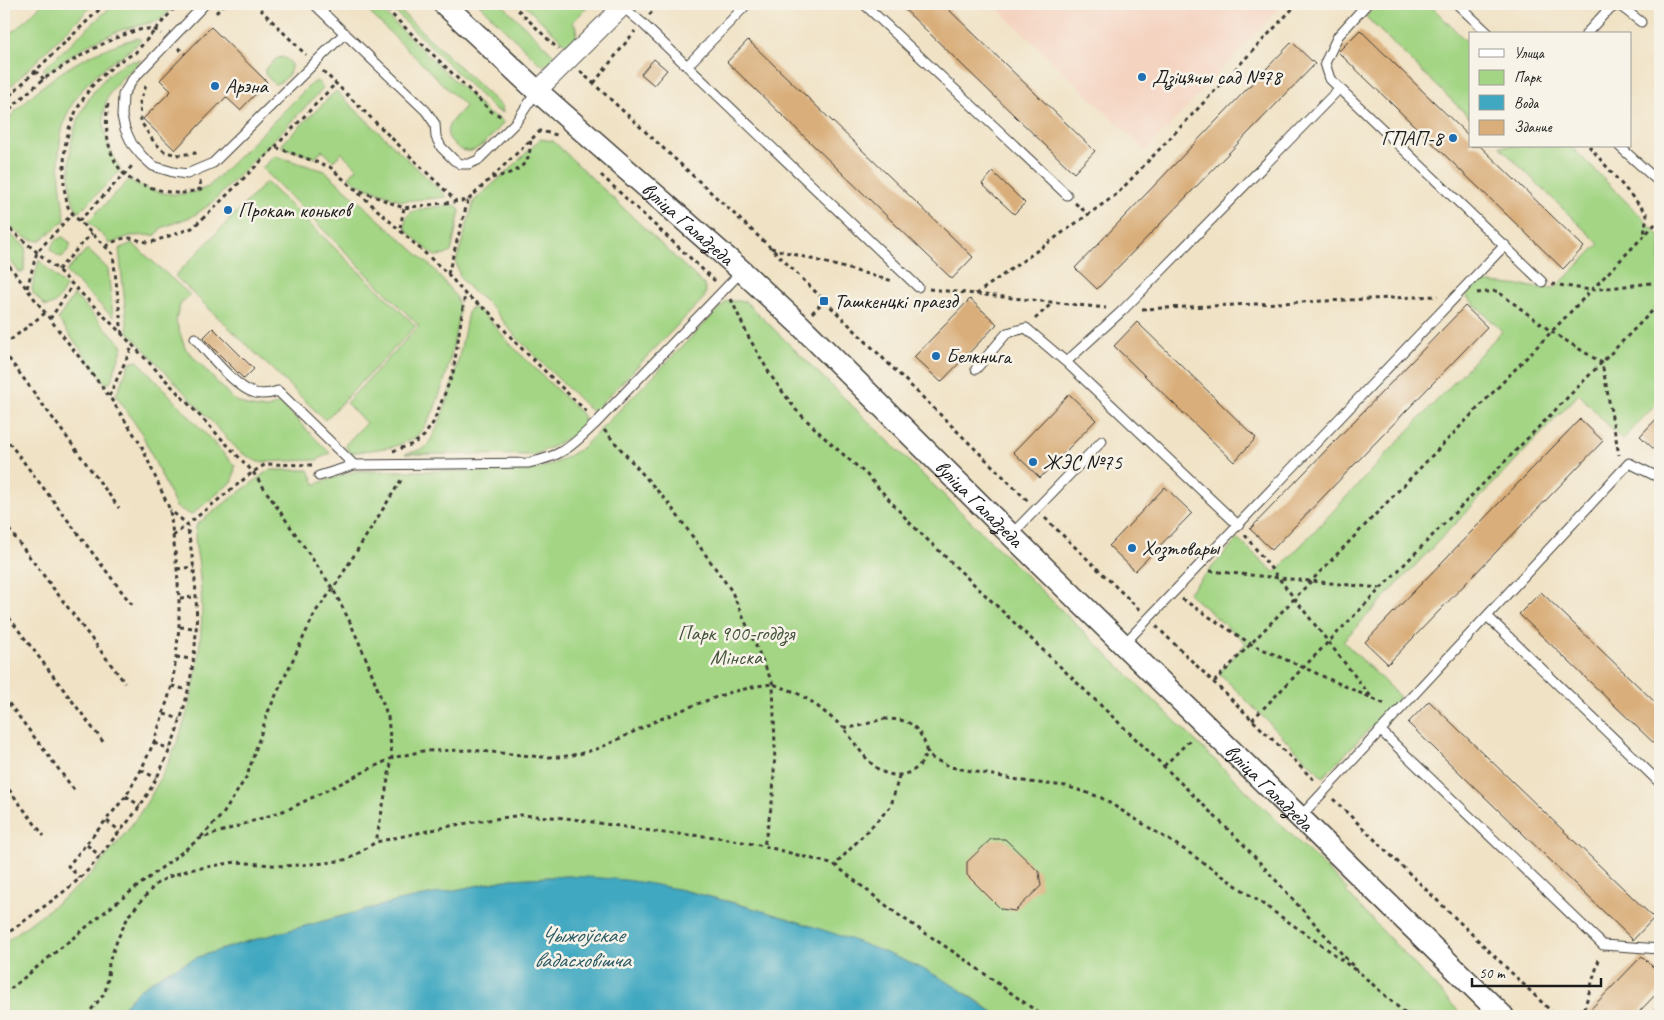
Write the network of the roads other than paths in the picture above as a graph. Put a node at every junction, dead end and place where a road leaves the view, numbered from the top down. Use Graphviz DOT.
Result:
graph roads {
  1 [pos="206,4"];
  2 [pos="314,4"];
  3 [pos="444,4"];
  4 [pos="747,4"];
  5 [pos="864,4"];
  6 [pos="1367,4"];
  7 [pos="1457,4"];
  8 [pos="624,5"];
  9 [pos="1641,22"];
  10 [pos="1487,32"];
  11 [pos="1588,32"];
  12 [pos="344,33"];
  13 [pos="687,66"];
  14 [pos="1340,88"];
  15 [pos="537,91"];
  16 [pos="1622,148"];
  17 [pos="1659,178"];
  18 [pos="1067,195"];
  19 [pos="1505,245"];
  20 [pos="742,271"];
  21 [pos="1542,282"];
  22 [pos="918,288"];
  23 [pos="195,338"];
  24 [pos="1066,362"];
  25 [pos="976,369"];
  26 [pos="1102,441"];
  27 [pos="354,465"];
  28 [pos="319,476"];
  29 [pos="1660,478"];
  30 [pos="1238,525"];
  31 [pos="1011,535"];
  32 [pos="1487,616"];
  33 [pos="1123,645"];
  34 [pos="1380,730"];
  35 [pos="1660,784"];
  36 [pos="1300,817"];
  37 [pos="1660,949"];
  38 [pos="1660,1011"];
  39 [pos="1503,1016"];
  40 [pos="1655,1016"];
  1 -- 12 [label="lane"];
  2 -- 12 [label="lane"];
  3 -- 15 [label="street, вуліца Галадзеда"];
  4 -- 13 [label="lane"];
  5 -- 18 [label="lane"];
  6 -- 14 [label="lane"];
  7 -- 10 [label="lane"];
  8 -- 13 [label="lane"];
  8 -- 15 [label="street"];
  9 -- 11 [label="lane"];
  12 -- 15 [label="lane"];
  13 -- 22 [label="lane"];
  14 -- 19 [label="lane"];
  14 -- 24 [label="lane"];
  15 -- 20 [label="street, вуліца Галадзеда"];
  16 -- 17 [label="lane"];
  19 -- 21 [label="lane"];
  19 -- 30 [label="lane"];
  20 -- 27 [label="lane"];
  20 -- 31 [label="street, вуліца Галадзеда"];
  23 -- 27 [label="lane"];
  24 -- 25 [label="lane"];
  24 -- 30 [label="lane"];
  26 -- 31 [label="lane"];
  27 -- 28 [label="lane"];
  29 -- 32 [label="lane"];
  30 -- 33 [label="lane"];
  31 -- 33 [label="street, вуліца Галадзеда"];
  32 -- 34 [label="lane"];
  32 -- 35 [label="lane"];
  33 -- 36 [label="street, вуліца Галадзеда"];
  34 -- 36 [label="lane"];
  34 -- 37 [label="lane"];
  36 -- 39 [label="street, вуліца Галадзеда"];
  38 -- 40 [label="lane"];
}
